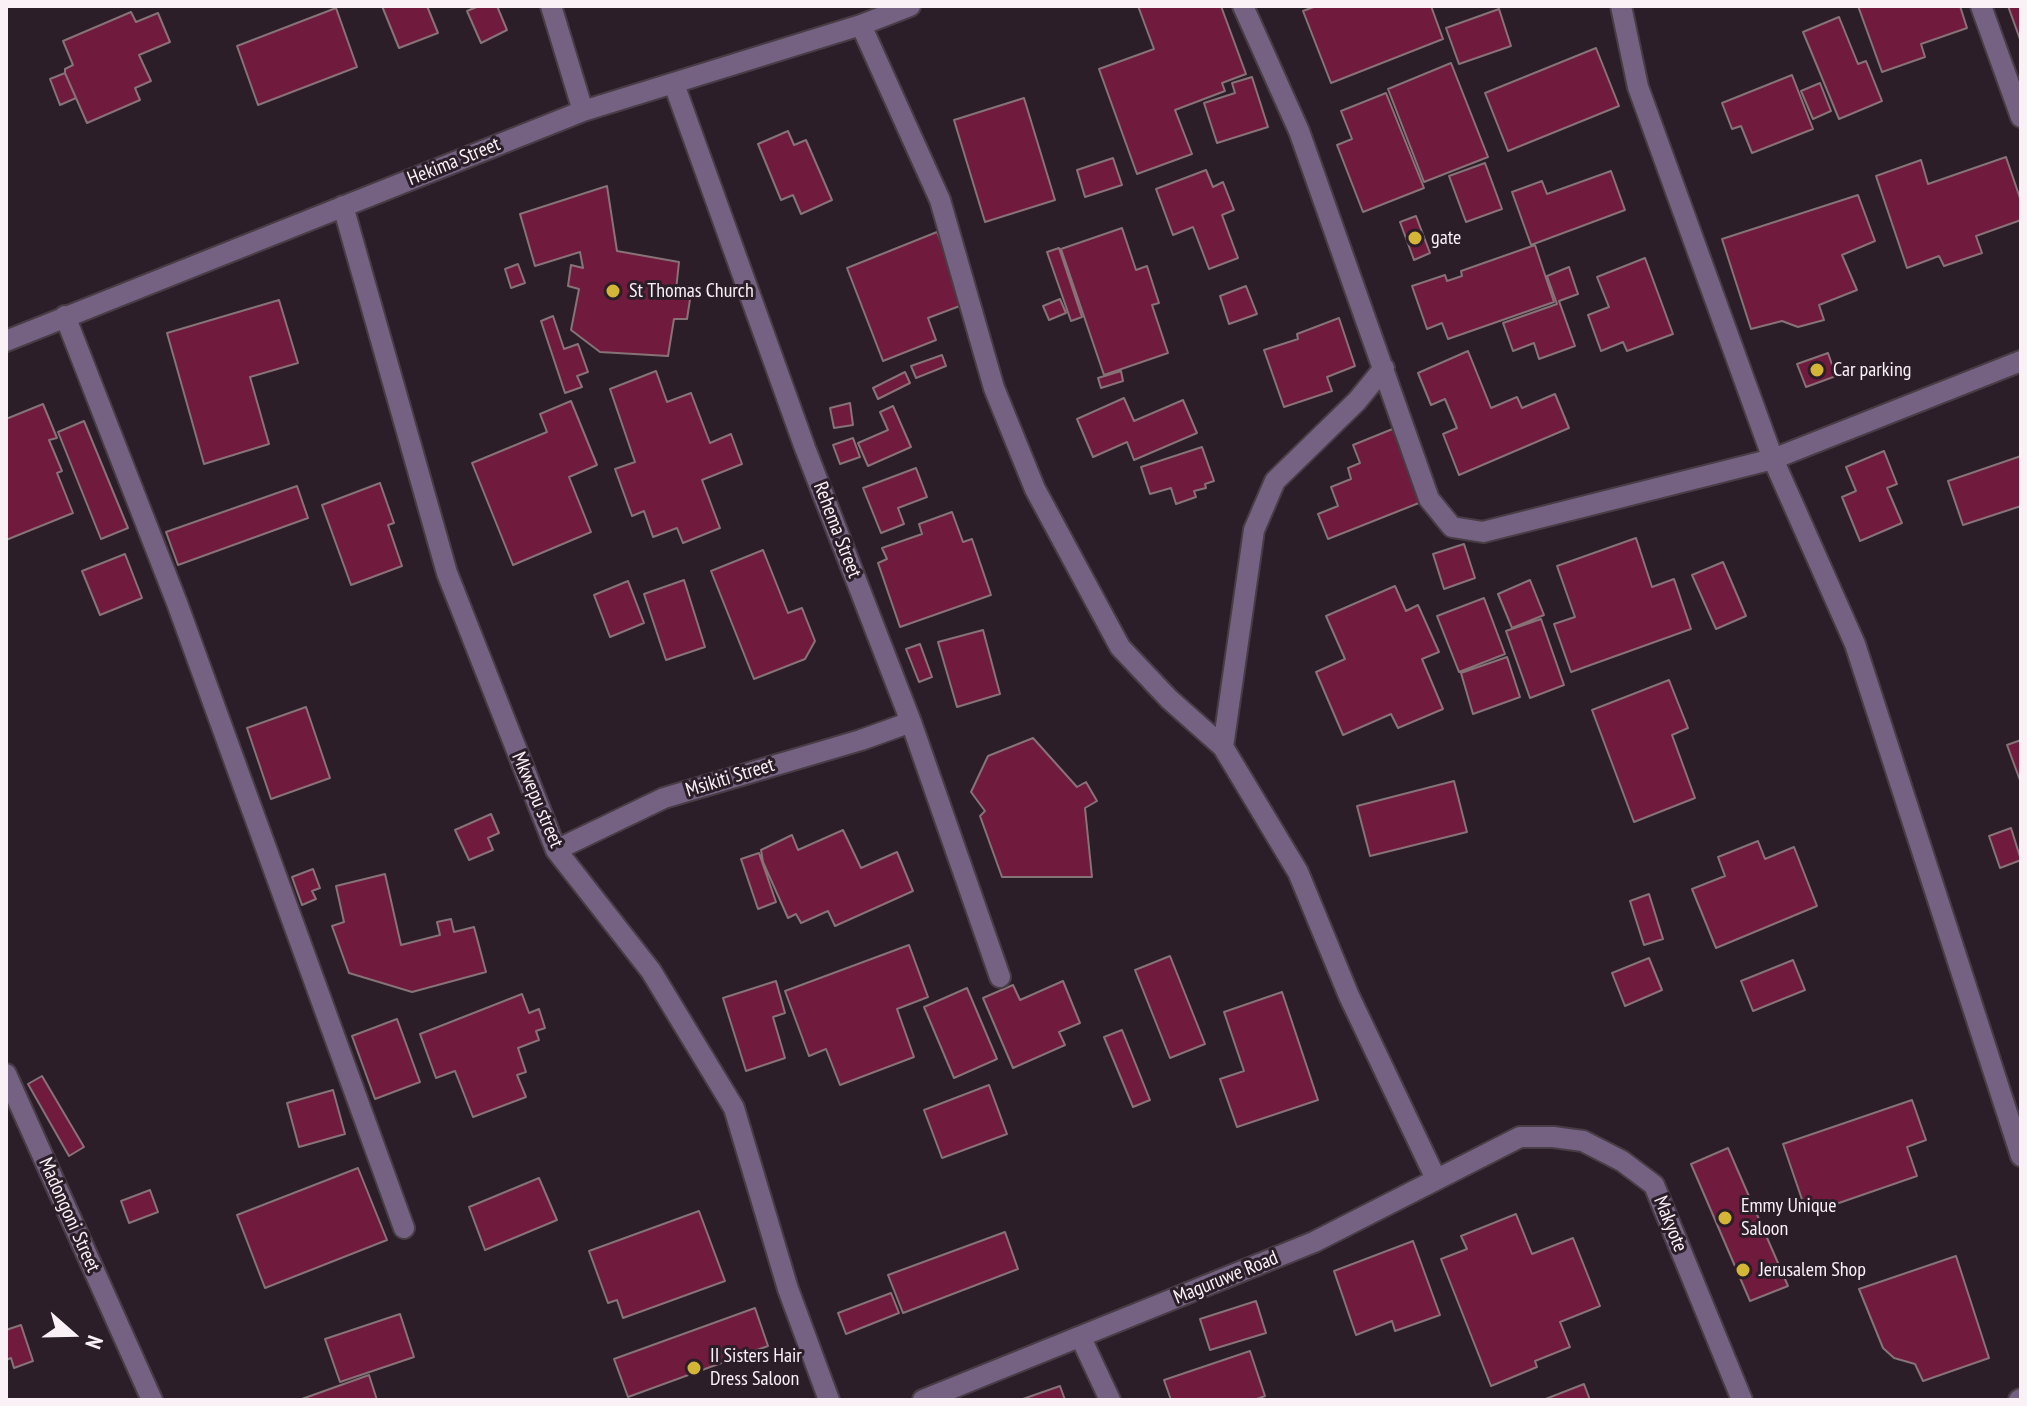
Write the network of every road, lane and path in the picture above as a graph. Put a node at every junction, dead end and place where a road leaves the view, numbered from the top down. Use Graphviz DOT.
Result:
graph roads {
  1 [pos="551,6"];
  2 [pos="910,6"];
  3 [pos="1243,6"];
  4 [pos="1621,6"];
  5 [pos="1981,6"];
  6 [pos="861,25"];
  7 [pos="674,84"];
  8 [pos="583,111"];
  9 [pos="2021,117"];
  10 [pos="343,206"];
  11 [pos="65,316"];
  12 [pos="6,341"];
  13 [pos="2021,361"];
  14 [pos="1384,368"];
  15 [pos="1773,459"];
  16 [pos="911,722"];
  17 [pos="1223,747"];
  18 [pos="556,850"];
  19 [pos="1000,977"];
  20 [pos="6,1074"];
  21 [pos="1520,1137"];
  22 [pos="2021,1156"];
  23 [pos="1436,1179"];
  24 [pos="404,1228"];
  25 [pos="1081,1338"];
  26 [pos="152,1400"];
  27 [pos="829,1400"];
  28 [pos="923,1400"];
  29 [pos="1110,1400"];
  30 [pos="1742,1400"];
  1 -- 8 [label="street"];
  2 -- 6 [label="street, Hekima Street"];
  3 -- 14 [label="street"];
  4 -- 15 [label="street"];
  5 -- 9 [label="street"];
  6 -- 7 [label="street, Hekima Street"];
  6 -- 17 [label="street"];
  7 -- 8 [label="street, Hekima Street"];
  7 -- 16 [label="street, Rehema Street"];
  8 -- 10 [label="street, Hekima Street"];
  10 -- 11 [label="street, Hekima Street"];
  10 -- 18 [label="street, Mkwepu street"];
  11 -- 12 [label="street, Hekima Street"];
  11 -- 24 [label="street"];
  13 -- 15 [label="street"];
  14 -- 15 [label="street"];
  14 -- 17 [label="street"];
  15 -- 22 [label="street"];
  16 -- 18 [label="street, Msikiti Street"];
  16 -- 19 [label="street, Rehema Street"];
  17 -- 23 [label="street"];
  18 -- 27 [label="street, Mkwepu street"];
  20 -- 26 [label="street, Madongoni Street"];
  21 -- 23 [label="street, Maguruwe Road"];
  21 -- 30 [label="street, Makyote"];
  23 -- 25 [label="street, Maguruwe Road"];
  25 -- 28 [label="street, Maguruwe Road"];
  25 -- 29 [label="street"];
}
